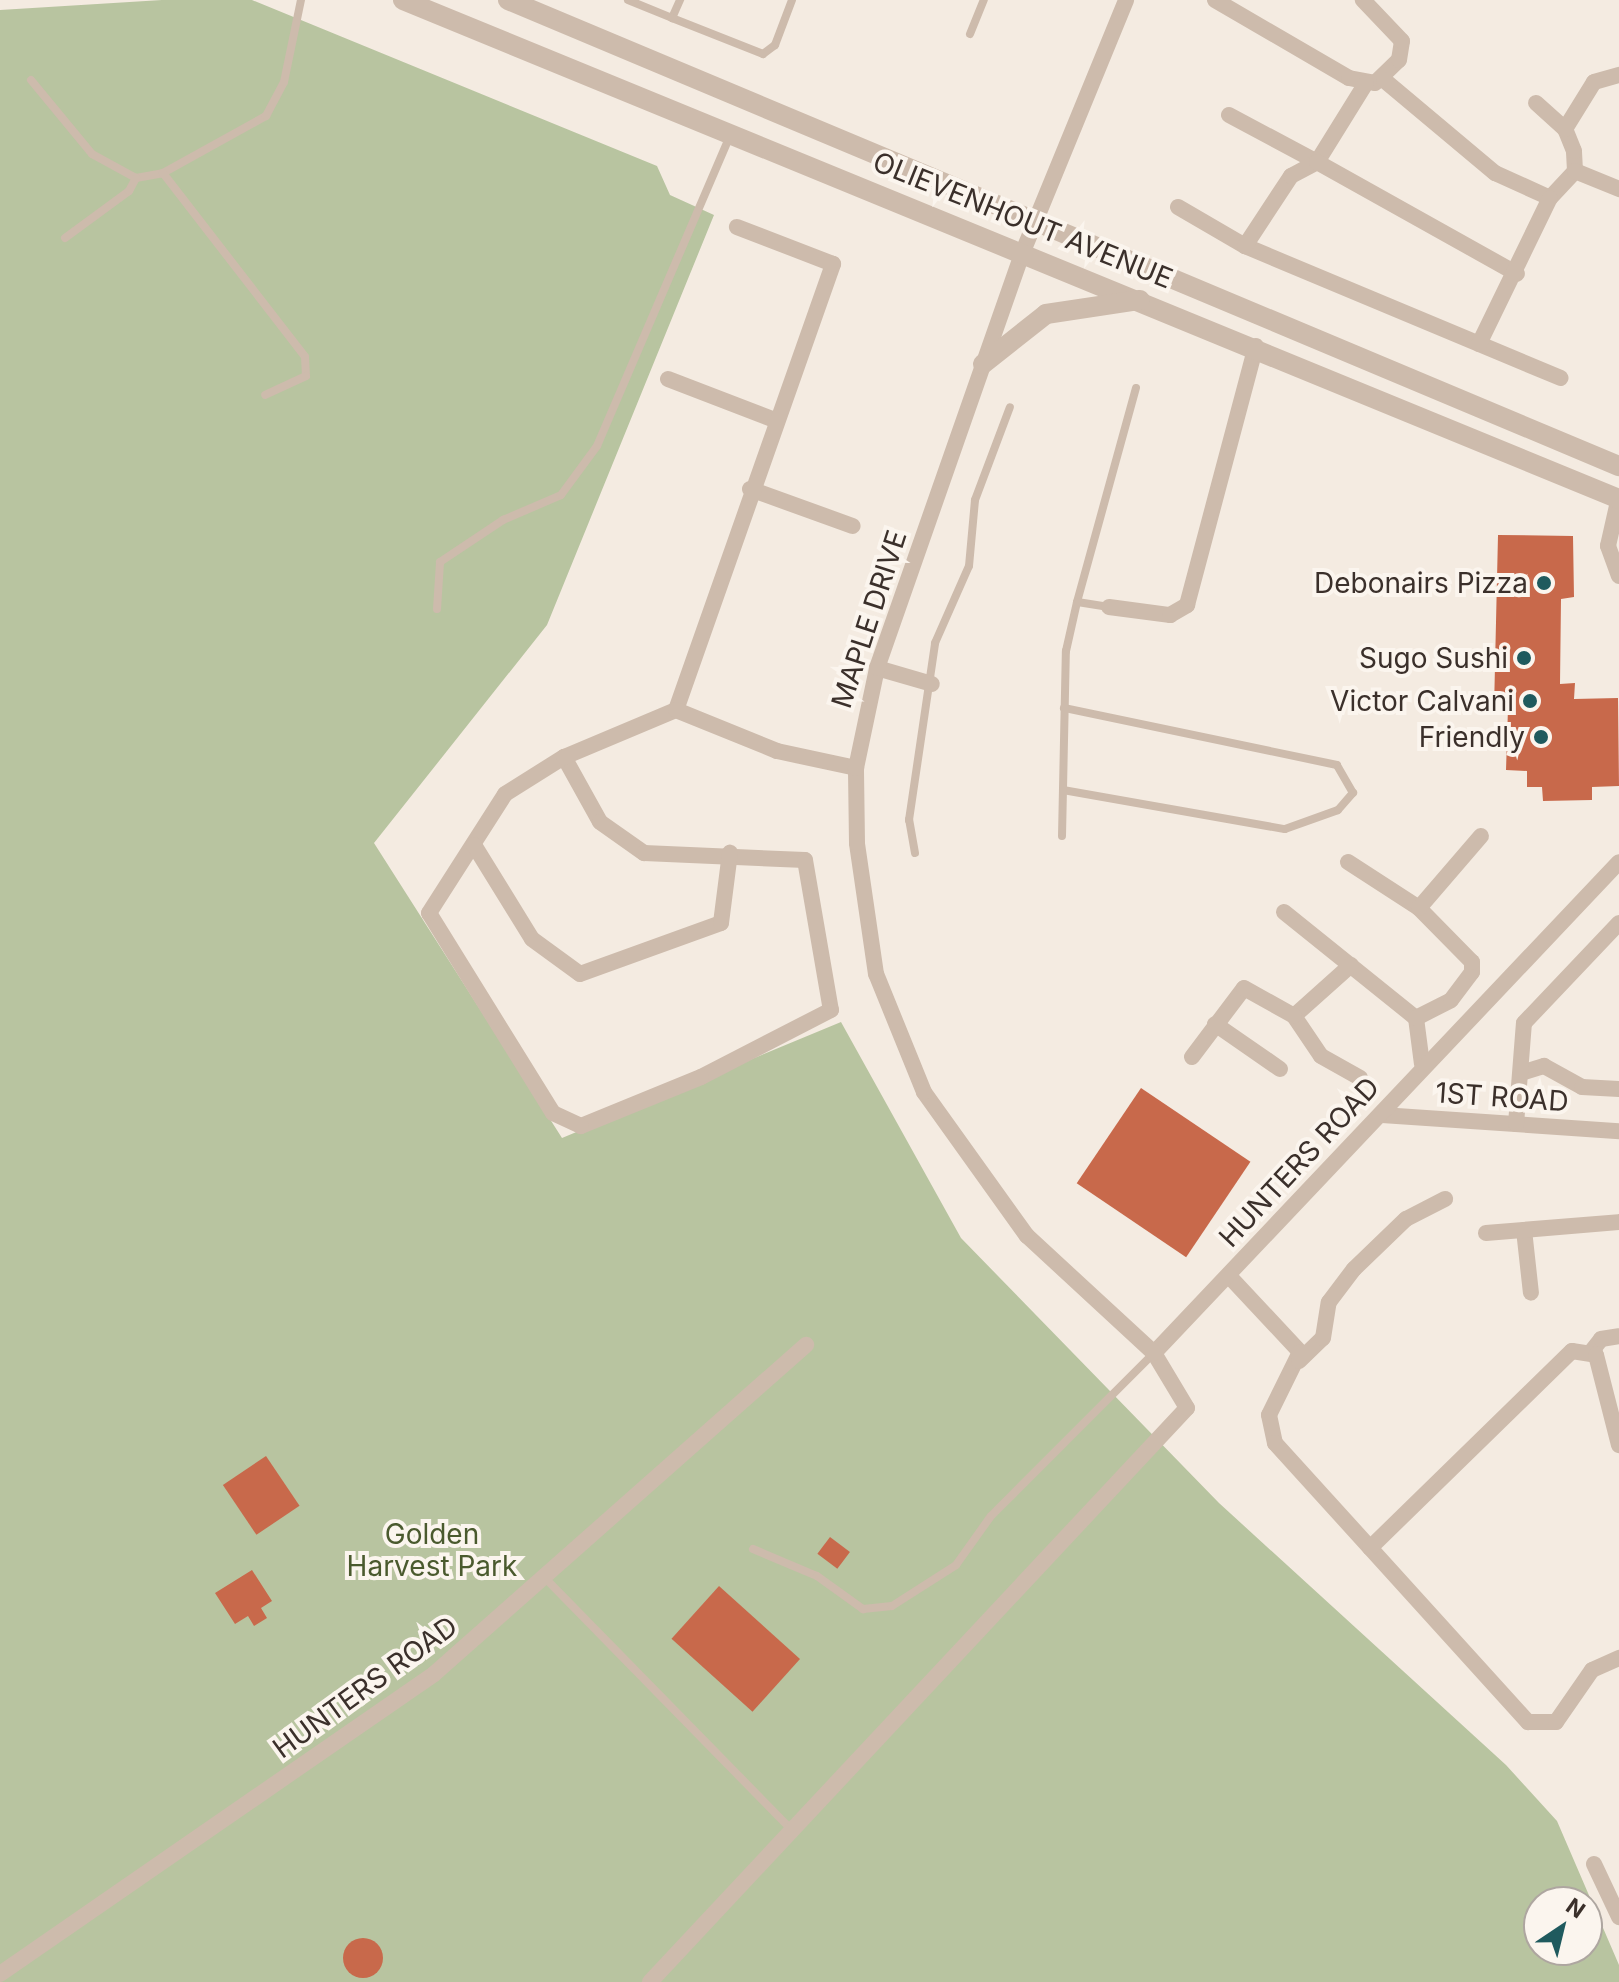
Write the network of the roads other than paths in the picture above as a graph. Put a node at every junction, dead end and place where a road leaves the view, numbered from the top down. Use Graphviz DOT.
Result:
graph roads {
  1 [pos="301,0"];
  2 [pos="403,0"];
  3 [pos="508,0"];
  4 [pos="628,0"];
  5 [pos="680,0"];
  6 [pos="792,0"];
  7 [pos="1126,0"];
  8 [pos="1215,0"];
  9 [pos="1363,0"];
  10 [pos="981,1"];
  11 [pos="672,18"];
  12 [pos="970,34"];
  13 [pos="1619,75"];
  14 [pos="31,80"];
  15 [pos="1384,80"];
  16 [pos="1366,83"];
  17 [pos="1536,103"];
  18 [pos="1229,115"];
  19 [pos="1565,129"];
  20 [pos="732,130"];
  21 [pos="1317,162"];
  22 [pos="1575,171"];
  23 [pos="163,173"];
  24 [pos="136,178"];
  25 [pos="1619,189"];
  26 [pos="1550,198"];
  27 [pos="1178,207"];
  28 [pos="1035,218"];
  29 [pos="737,227"];
  30 [pos="65,238"];
  31 [pos="1245,246"];
  32 [pos="1024,249"];
  33 [pos="1517,274"];
  34 [pos="1144,300"];
  35 [pos="1479,344"];
  36 [pos="1256,346"];
  37 [pos="983,364"];
  38 [pos="1561,378"];
  39 [pos="668,379"];
  40 [pos="1136,388"];
  41 [pos="265,395"];
  42 [pos="1010,407"];
  43 [pos="775,420"];
  44 [pos="1619,466"];
  45 [pos="750,489"];
  46 [pos="1619,498"];
  47 [pos="853,526"];
  48 [pos="1619,576"];
  49 [pos="1077,602"];
  50 [pos="1109,607"];
  51 [pos="437,609"];
  52 [pos="877,668"];
  53 [pos="932,684"];
  54 [pos="1064,708"];
  55 [pos="676,710"];
  56 [pos="564,757"];
  57 [pos="856,768"];
  58 [pos="1063,790"];
  59 [pos="1062,836"];
  60 [pos="1481,836"];
  61 [pos="474,845"];
  62 [pos="730,853"];
  63 [pos="915,853"];
  64 [pos="1348,862"];
  65 [pos="1619,862"];
  66 [pos="1419,908"];
  67 [pos="1284,912"];
  68 [pos="1619,923"];
  69 [pos="1351,965"];
  70 [pos="1294,1016"];
  71 [pos="1416,1018"];
  72 [pos="1215,1024"];
  73 [pos="1192,1057"];
  74 [pos="1422,1064"];
  75 [pos="1280,1069"];
  76 [pos="1524,1072"];
  77 [pos="1360,1078"];
  78 [pos="1619,1089"];
  79 [pos="1382,1115"];
  80 [pos="1516,1124"];
  81 [pos="1619,1131"];
  82 [pos="1445,1199"];
  83 [pos="1619,1222"];
  84 [pos="1524,1230"];
  85 [pos="1486,1233"];
  86 [pos="1229,1276"];
  87 [pos="1531,1293"];
  88 [pos="1619,1336"];
  89 [pos="806,1345"];
  90 [pos="1591,1352"];
  91 [pos="1154,1353"];
  92 [pos="1299,1361"];
  93 [pos="1619,1445"];
  94 [pos="1370,1548"];
  95 [pos="753,1549"];
  96 [pos="545,1578"];
  97 [pos="1619,1658"];
  98 [pos="791,1829"];
  99 [pos="1594,1864"];
  100 [pos="1613,1892"];
  101 [pos="1619,1917"];
  102 [pos="0,1974"];
  103 [pos="650,1982"];
  1 -- 23 [label="lane"];
  2 -- 20 [label="street, OLIEVENHOUT AVENUE"];
  3 -- 28 [label="street, OLIEVENHOUT AVENUE"];
  4 -- 11 [label="lane"];
  5 -- 11 [label="lane"];
  6 -- 11 [label="lane"];
  7 -- 28 [label="street, MAPLE DRIVE"];
  8 -- 16 [label="street"];
  9 -- 15 [label="street"];
  10 -- 12 [label="lane"];
  13 -- 19 [label="street"];
  14 -- 24 [label="lane"];
  15 -- 16 [label="street"];
  15 -- 26 [label="street"];
  16 -- 21 [label="street"];
  17 -- 19 [label="street"];
  18 -- 21 [label="street"];
  19 -- 22 [label="street"];
  20 -- 32 [label="street, OLIEVENHOUT AVENUE"];
  20 -- 51 [label="lane"];
  21 -- 31 [label="street"];
  21 -- 33 [label="street"];
  22 -- 25 [label="street"];
  22 -- 26 [label="street"];
  23 -- 24 [label="lane"];
  23 -- 41 [label="lane"];
  24 -- 30 [label="lane"];
  26 -- 33 [label="street"];
  27 -- 31 [label="street"];
  28 -- 32 [label="street, MAPLE DRIVE"];
  28 -- 44 [label="street, OLIEVENHOUT AVENUE"];
  29 -- 43 [label="street"];
  31 -- 35 [label="street"];
  32 -- 34 [label="street, OLIEVENHOUT AVENUE"];
  32 -- 37 [label="street, MAPLE DRIVE"];
  33 -- 35 [label="street"];
  34 -- 36 [label="street, OLIEVENHOUT AVENUE"];
  34 -- 37 [label="street"];
  35 -- 38 [label="street"];
  36 -- 46 [label="street, OLIEVENHOUT AVENUE"];
  36 -- 50 [label="street"];
  37 -- 52 [label="street, MAPLE DRIVE"];
  39 -- 43 [label="street"];
  40 -- 49 [label="lane"];
  42 -- 53 [label="lane"];
  43 -- 45 [label="street"];
  45 -- 47 [label="street"];
  45 -- 55 [label="street"];
  46 -- 48 [label="street"];
  49 -- 50 [label="lane"];
  49 -- 54 [label="lane"];
  52 -- 53 [label="street"];
  52 -- 57 [label="street, MAPLE DRIVE"];
  53 -- 63 [label="lane"];
  54 -- 58 [label="lane"];
  54 -- 58 [label="lane"];
  55 -- 56 [label="street"];
  55 -- 57 [label="street"];
  56 -- 61 [label="street"];
  56 -- 62 [label="street"];
  57 -- 91 [label="street, MAPLE DRIVE"];
  58 -- 59 [label="lane"];
  60 -- 66 [label="street"];
  61 -- 62 [label="street"];
  61 -- 62 [label="street"];
  64 -- 66 [label="street"];
  65 -- 74 [label="street, HUNTERS ROAD"];
  66 -- 71 [label="street"];
  67 -- 69 [label="street"];
  68 -- 76 [label="street"];
  69 -- 70 [label="street"];
  69 -- 71 [label="street"];
  70 -- 72 [label="street"];
  70 -- 77 [label="street"];
  71 -- 74 [label="street"];
  72 -- 73 [label="street"];
  72 -- 75 [label="street"];
  74 -- 79 [label="street, HUNTERS ROAD"];
  76 -- 78 [label="street"];
  76 -- 80 [label="street"];
  79 -- 80 [label="street, 1ST ROAD"];
  79 -- 86 [label="street, HUNTERS ROAD"];
  80 -- 81 [label="street, 1ST ROAD"];
  82 -- 92 [label="street"];
  83 -- 84 [label="street"];
  84 -- 85 [label="street"];
  84 -- 87 [label="street"];
  86 -- 91 [label="street, HUNTERS ROAD"];
  86 -- 92 [label="street"];
  88 -- 90 [label="street"];
  89 -- 96 [label="street, HUNTERS ROAD"];
  90 -- 93 [label="street"];
  90 -- 94 [label="street"];
  91 -- 95 [label="lane"];
  91 -- 98 [label="street"];
  92 -- 94 [label="street"];
  94 -- 97 [label="street"];
  96 -- 98 [label="lane"];
  96 -- 102 [label="street, HUNTERS ROAD"];
  98 -- 103 [label="street"];
  99 -- 100 [label="street"];
  100 -- 101 [label="street"];
}
